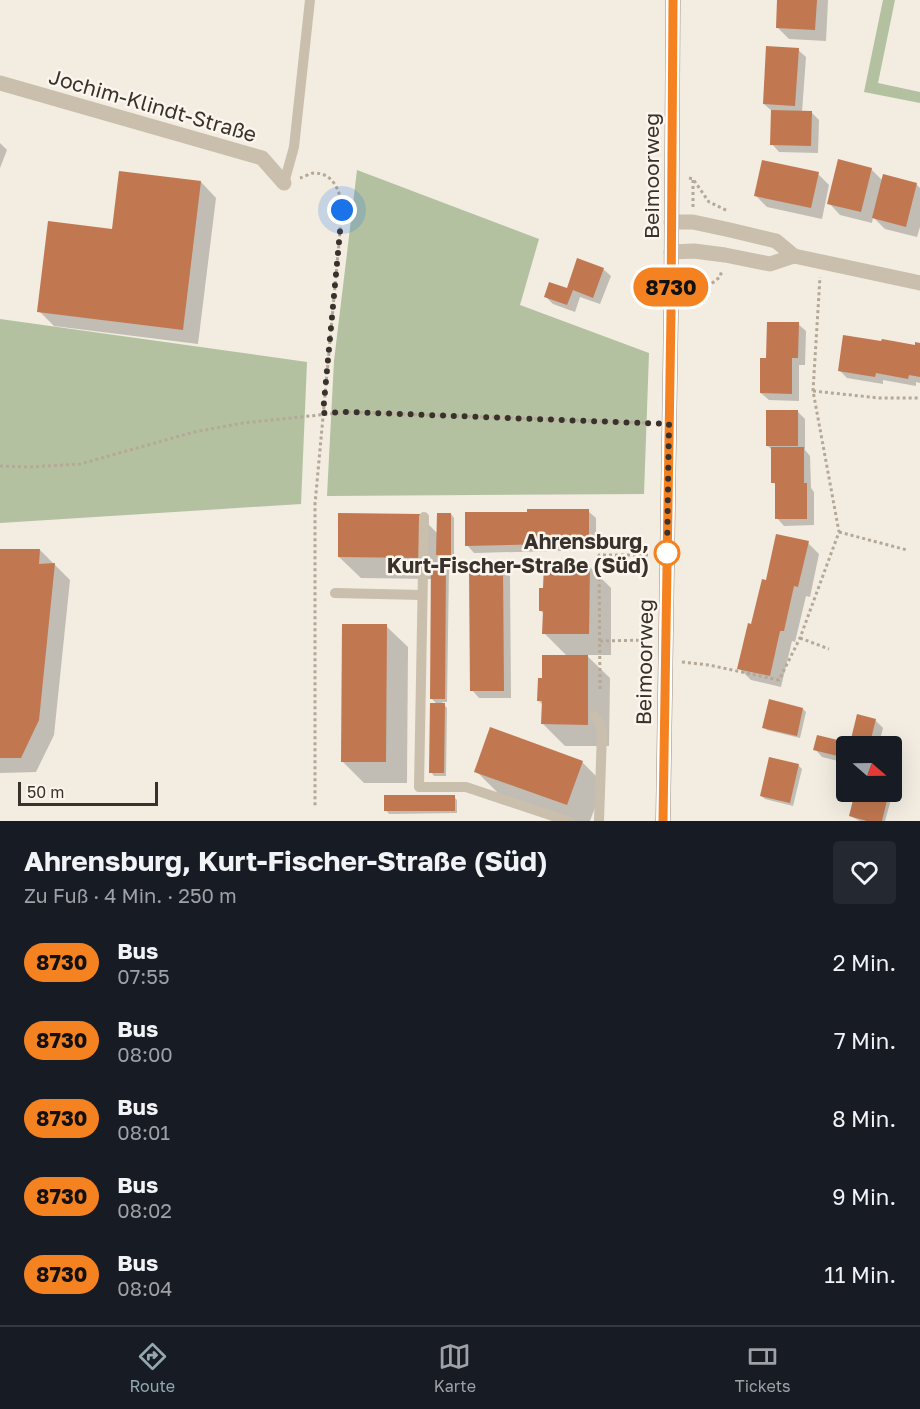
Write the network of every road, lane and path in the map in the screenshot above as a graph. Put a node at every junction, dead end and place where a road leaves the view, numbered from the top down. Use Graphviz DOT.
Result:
graph roads {
  1 [pos="310,0"];
  2 [pos="673,0"];
  3 [pos="0,83"];
  4 [pos="693,179"];
  5 [pos="284,183"];
  6 [pos="671,222"];
  7 [pos="730,230"];
  8 [pos="671,252"];
  9 [pos="794,256"];
  10 [pos="820,261"];
  11 [pos="920,283"];
  12 [pos="813,391"];
  13 [pos="920,398"];
  14 [pos="323,413"];
  15 [pos="669,424"];
  16 [pos="0,466"];
  17 [pos="424,517"];
  18 [pos="839,532"];
  19 [pos="907,550"];
  20 [pos="667,555"];
  21 [pos="335,593"];
  22 [pos="422,595"];
  23 [pos="800,638"];
  24 [pos="665,640"];
  25 [pos="600,641"];
  26 [pos="829,648"];
  27 [pos="665,660"];
  28 [pos="600,689"];
  29 [pos="594,716"];
  30 [pos="315,806"];
  31 [pos="568,821"];
  32 [pos="599,821"];
  33 [pos="663,821"];
  1 -- 5 [label="lane"];
  2 -- 6 [label="main road, Beimoorweg"];
  3 -- 5 [label="street, Jochim-Klindt-Straße"];
  4 -- 7 [label="path"];
  5 -- 14 [label="path"];
  6 -- 7 [label="street"];
  6 -- 8 [label="main road, Beimoorweg"];
  7 -- 9 [label="street"];
  8 -- 9 [label="street"];
  8 -- 15 [label="main road, Beimoorweg"];
  9 -- 10 [label="street"];
  10 -- 11 [label="street"];
  10 -- 12 [label="path"];
  12 -- 13 [label="path"];
  12 -- 18 [label="path"];
  14 -- 15 [label="path"];
  14 -- 16 [label="path"];
  14 -- 30 [label="path"];
  15 -- 20 [label="main road, Beimoorweg"];
  17 -- 22 [label="lane"];
  18 -- 19 [label="path"];
  18 -- 23 [label="path"];
  20 -- 24 [label="main road, Beimoorweg"];
  20 -- 25 [label="path"];
  21 -- 22 [label="lane"];
  22 -- 31 [label="lane"];
  23 -- 26 [label="path"];
  23 -- 27 [label="path"];
  24 -- 25 [label="path"];
  24 -- 27 [label="main road, Beimoorweg"];
  25 -- 28 [label="path"];
  27 -- 33 [label="main road, Beimoorweg"];
  29 -- 32 [label="lane"];
}
